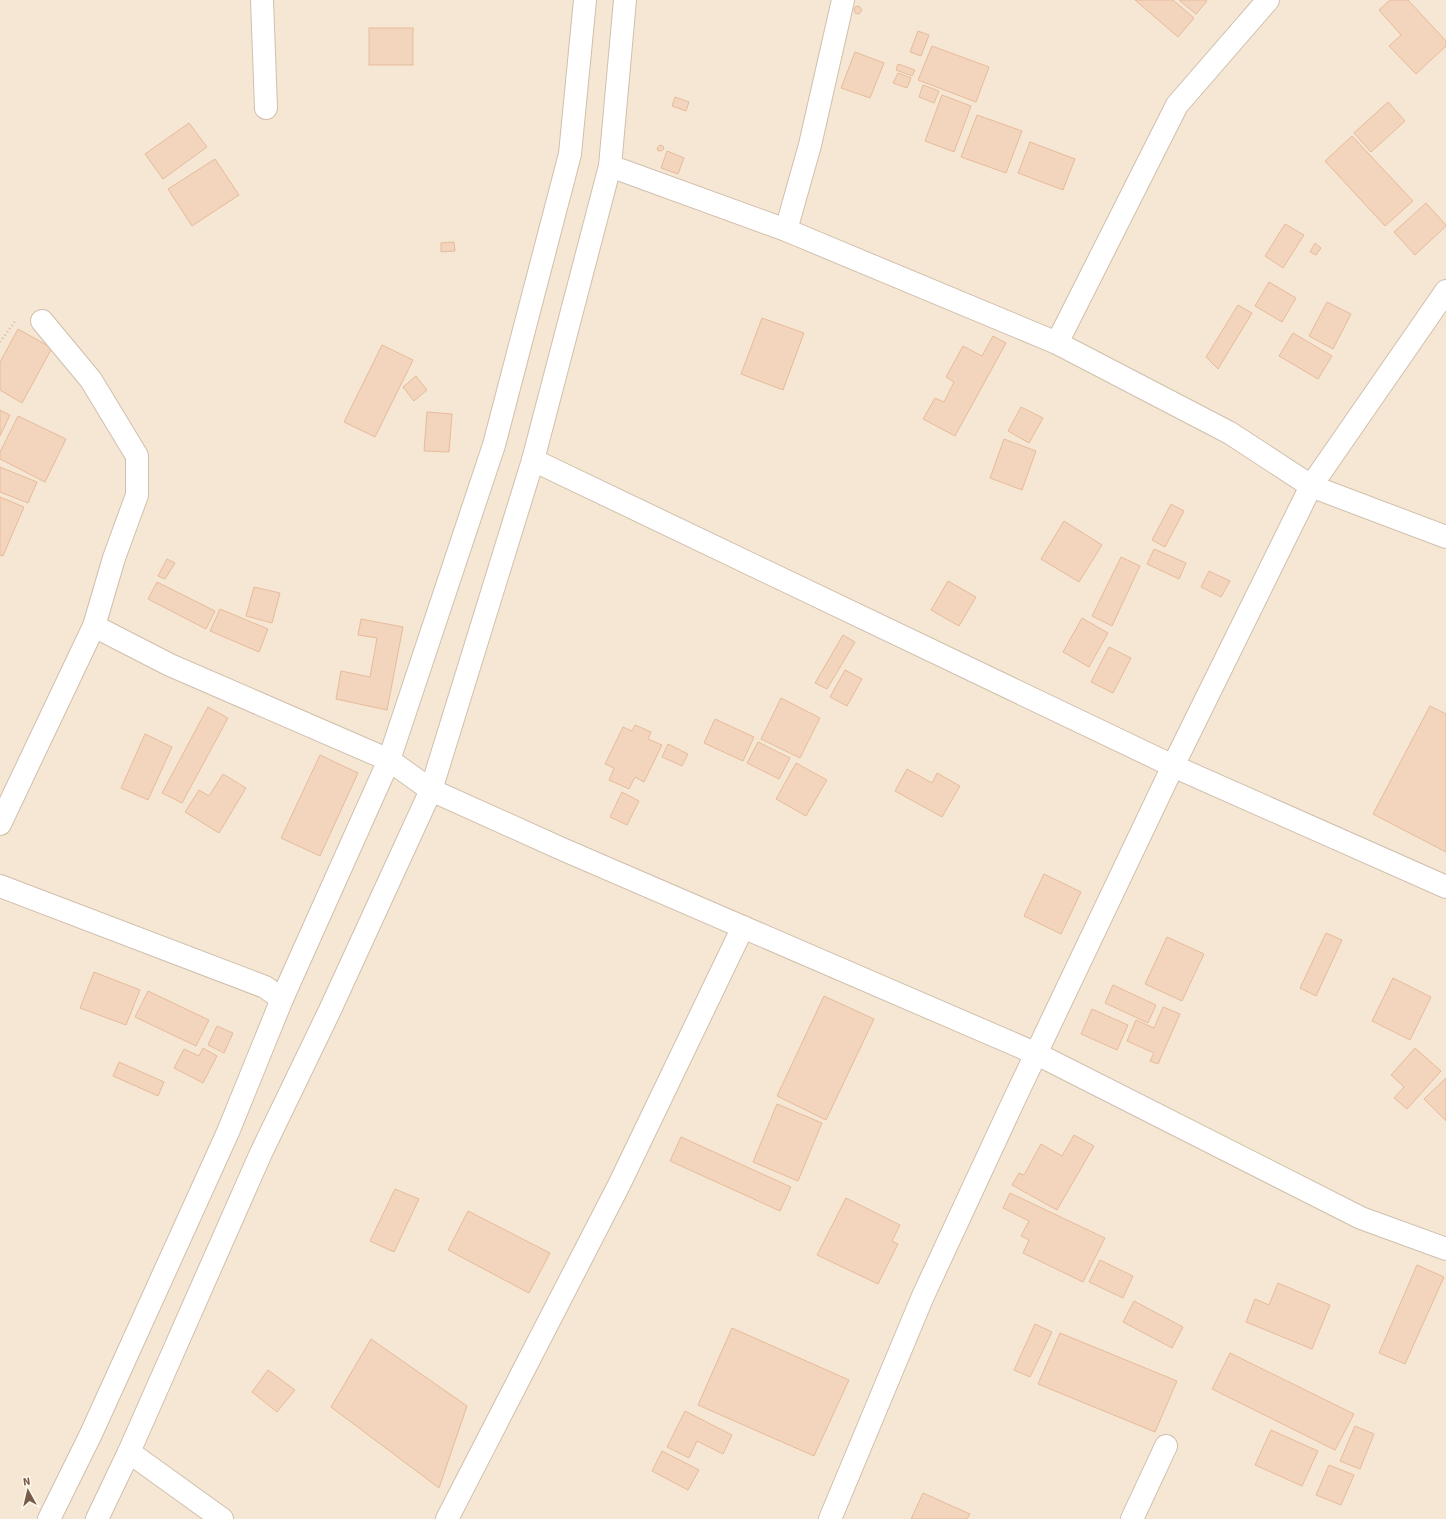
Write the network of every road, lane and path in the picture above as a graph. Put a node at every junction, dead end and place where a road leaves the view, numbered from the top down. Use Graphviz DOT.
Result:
graph roads {
  1 [pos="262,0"];
  2 [pos="585,0"];
  3 [pos="625,0"];
  4 [pos="843,0"];
  5 [pos="1268,0"];
  6 [pos="266,108"];
  7 [pos="610,166"];
  8 [pos="786,230"];
  9 [pos="1446,291"];
  10 [pos="42,321"];
  11 [pos="1057,343"];
  12 [pos="533,460"];
  13 [pos="1311,486"];
  14 [pos="1446,538"];
  15 [pos="94,626"];
  16 [pos="389,760"];
  17 [pos="1173,766"];
  18 [pos="431,790"];
  19 [pos="0,824"];
  20 [pos="0,886"];
  21 [pos="1446,887"];
  22 [pos="743,927"];
  23 [pos="282,1000"];
  24 [pos="1037,1054"];
  25 [pos="1446,1249"];
  26 [pos="1166,1446"];
  27 [pos="129,1452"];
  28 [pos="49,1519"];
  29 [pos="97,1519"];
  30 [pos="222,1519"];
  31 [pos="447,1519"];
  32 [pos="830,1519"];
  33 [pos="1132,1519"];
  1 -- 6 [label="street"];
  2 -- 16 [label="street"];
  3 -- 7 [label="street"];
  4 -- 8 [label="street"];
  5 -- 11 [label="street"];
  7 -- 8 [label="street"];
  7 -- 12 [label="street"];
  8 -- 11 [label="street"];
  9 -- 13 [label="street"];
  10 -- 15 [label="street"];
  11 -- 13 [label="street"];
  12 -- 17 [label="street"];
  12 -- 18 [label="street"];
  13 -- 14 [label="street"];
  13 -- 17 [label="street"];
  15 -- 16 [label="street"];
  15 -- 19 [label="street"];
  16 -- 18 [label="street"];
  16 -- 23 [label="street"];
  17 -- 21 [label="street"];
  17 -- 24 [label="street"];
  18 -- 22 [label="street"];
  18 -- 27 [label="street"];
  20 -- 23 [label="street"];
  22 -- 24 [label="street"];
  22 -- 31 [label="street"];
  23 -- 28 [label="street"];
  24 -- 25 [label="street"];
  24 -- 32 [label="street"];
  26 -- 33 [label="street"];
  27 -- 29 [label="street"];
  27 -- 30 [label="street"];
}
